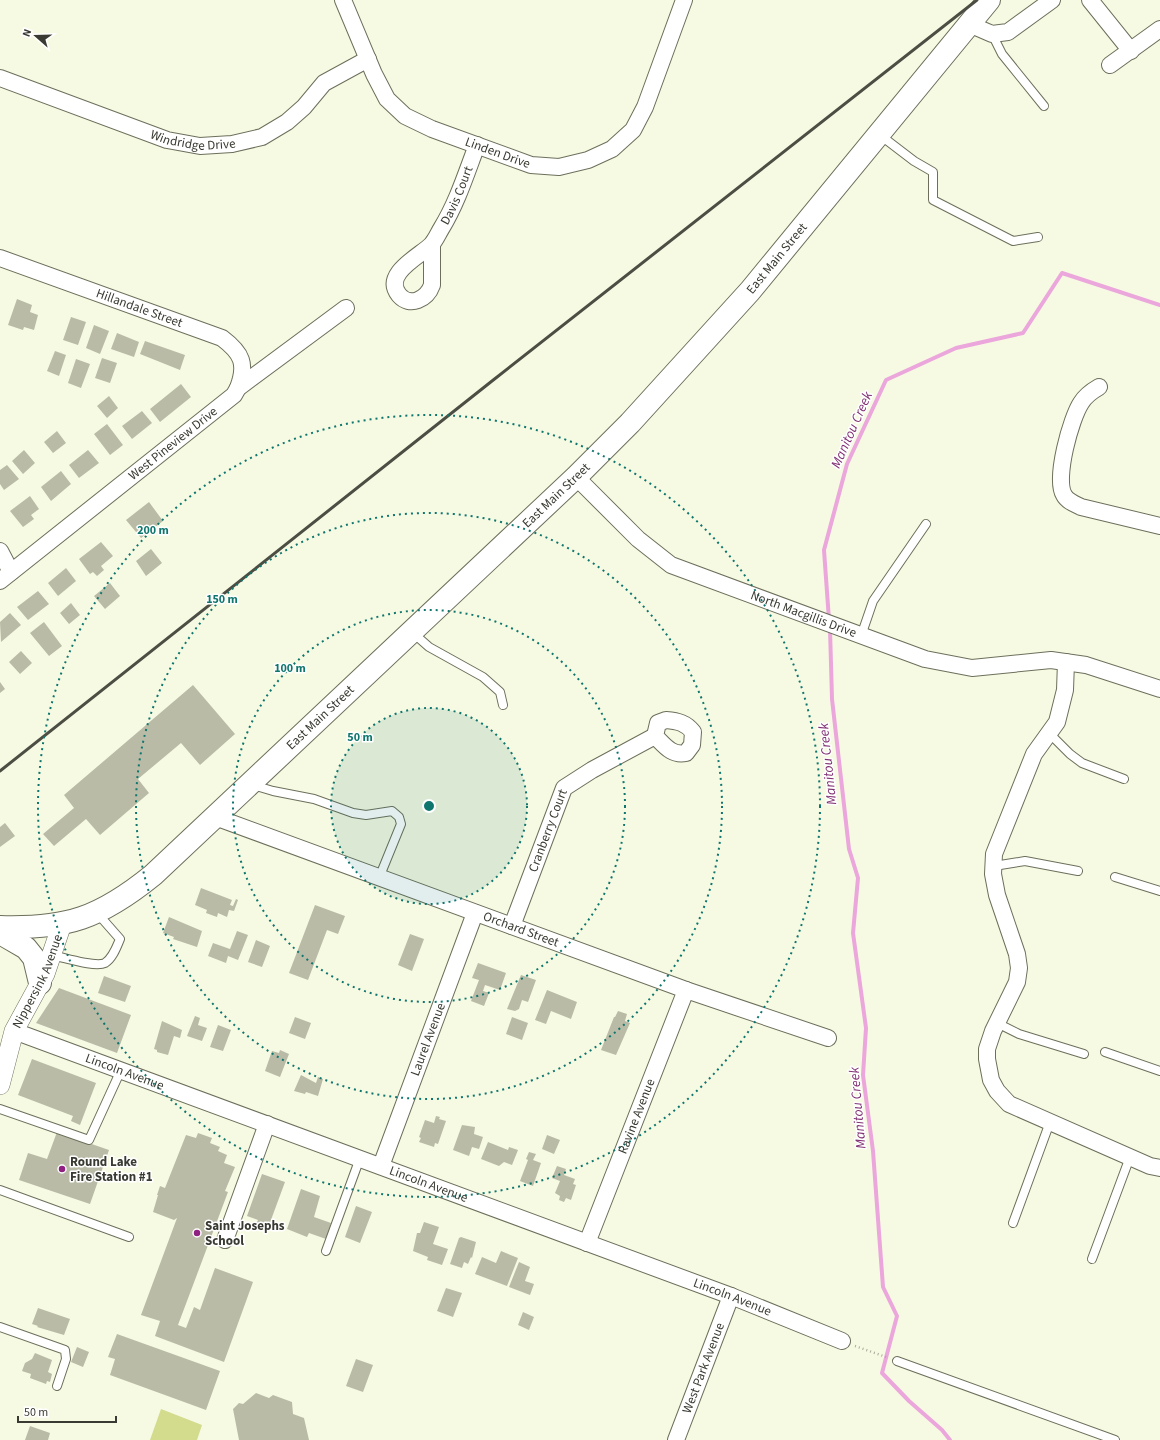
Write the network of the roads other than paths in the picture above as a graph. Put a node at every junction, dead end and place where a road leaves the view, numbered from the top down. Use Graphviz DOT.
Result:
graph roads {
  1 [pos="343,0"];
  2 [pos="684,0"];
  3 [pos="990,0"];
  4 [pos="1052,0"];
  5 [pos="1090,0"];
  6 [pos="969,24"];
  7 [pos="1160,30"];
  8 [pos="992,34"];
  9 [pos="1136,48"];
  10 [pos="368,59"];
  11 [pos="1110,65"];
  12 [pos="0,78"];
  13 [pos="1044,106"];
  14 [pos="879,135"];
  15 [pos="477,146"];
  16 [pos="1038,237"];
  17 [pos="432,244"];
  18 [pos="0,258"];
  19 [pos="346,308"];
  20 [pos="1099,387"];
  21 [pos="238,388"];
  22 [pos="576,477"];
  23 [pos="926,524"];
  24 [pos="1160,526"];
  25 [pos="0,551"];
  26 [pos="6,576"];
  27 [pos="412,632"];
  28 [pos="861,636"];
  29 [pos="1066,662"];
  30 [pos="1160,689"];
  31 [pos="503,705"];
  32 [pos="1050,733"];
  33 [pos="656,736"];
  34 [pos="1124,779"];
  35 [pos="250,784"];
  36 [pos="215,817"];
  37 [pos="994,866"];
  38 [pos="1078,871"];
  39 [pos="1116,877"];
  40 [pos="379,878"];
  41 [pos="1160,891"];
  42 [pos="97,913"];
  43 [pos="475,913"];
  44 [pos="62,924"];
  45 [pos="512,926"];
  46 [pos="0,927"];
  47 [pos="0,933"];
  48 [pos="51,955"];
  49 [pos="40,982"];
  50 [pos="686,990"];
  51 [pos="997,1023"];
  52 [pos="828,1038"];
  53 [pos="6,1044"];
  54 [pos="1105,1052"];
  55 [pos="1084,1054"];
  56 [pos="120,1070"];
  57 [pos="1160,1071"];
  58 [pos="0,1085"];
  59 [pos="0,1109"];
  60 [pos="1044,1119"];
  61 [pos="267,1124"];
  62 [pos="1129,1157"];
  63 [pos="360,1158"];
  64 [pos="381,1166"];
  65 [pos="1160,1168"];
  66 [pos="0,1190"];
  67 [pos="1013,1223"];
  68 [pos="129,1237"];
  69 [pos="225,1240"];
  70 [pos="587,1243"];
  71 [pos="326,1251"];
  72 [pos="1092,1259"];
  73 [pos="731,1296"];
  74 [pos="0,1327"];
  75 [pos="842,1341"];
  76 [pos="897,1362"];
  77 [pos="57,1386"];
  78 [pos="676,1440"];
  79 [pos="1115,1440"];
  1 -- 10 [label="street, Linden Drive"];
  2 -- 15 [label="street, Linden Drive"];
  3 -- 6 [label="main road, East Main Street"];
  4 -- 8 [label="street"];
  5 -- 9 [label="street"];
  6 -- 8 [label="street"];
  6 -- 14 [label="main road, East Main Street"];
  7 -- 9 [label="street"];
  8 -- 13 [label="lane"];
  9 -- 11 [label="street"];
  10 -- 12 [label="street, Windridge Drive"];
  10 -- 15 [label="street, Linden Drive"];
  14 -- 16 [label="lane"];
  14 -- 22 [label="main road, East Main Street"];
  15 -- 17 [label="street, Davis Court"];
  18 -- 21 [label="street, Hillandale Street"];
  19 -- 21 [label="street, West Pineview Drive"];
  20 -- 24 [label="street"];
  21 -- 26 [label="street, West Pineview Drive"];
  22 -- 27 [label="main road, East Main Street"];
  22 -- 28 [label="street, North Macgillis Drive"];
  23 -- 28 [label="lane"];
  25 -- 26 [label="street"];
  27 -- 31 [label="lane"];
  27 -- 35 [label="main road, East Main Street"];
  28 -- 29 [label="street, North Macgillis Drive"];
  29 -- 30 [label="street, North Macgillis Drive"];
  29 -- 32 [label="street"];
  32 -- 34 [label="lane"];
  32 -- 37 [label="street"];
  33 -- 45 [label="street, Cranberry Court"];
  35 -- 36 [label="main road, East Main Street"];
  35 -- 40 [label="lane"];
  36 -- 40 [label="street, Orchard Street"];
  36 -- 42 [label="main road, East Main Street"];
  37 -- 38 [label="lane"];
  37 -- 51 [label="street"];
  39 -- 41 [label="lane"];
  40 -- 43 [label="street, Orchard Street"];
  42 -- 44 [label="main road, East Main Street"];
  42 -- 48 [label="lane"];
  43 -- 45 [label="street, Orchard Street"];
  43 -- 64 [label="street, Laurel Avenue"];
  44 -- 46 [label="main road, East Main Street"];
  44 -- 48 [label="street, Nippersink Avenue"];
  45 -- 50 [label="street, Orchard Street"];
  47 -- 49 [label="main road"];
  48 -- 49 [label="street, Nippersink Avenue"];
  49 -- 53 [label="street, Nippersink Avenue"];
  50 -- 52 [label="street, Orchard Street"];
  50 -- 70 [label="street, Ravine Avenue"];
  51 -- 55 [label="lane"];
  51 -- 60 [label="street"];
  53 -- 56 [label="street, Lincoln Avenue"];
  53 -- 58 [label="street, Nippersink Avenue"];
  54 -- 57 [label="lane"];
  56 -- 59 [label="lane"];
  56 -- 61 [label="street, Lincoln Avenue"];
  60 -- 62 [label="street"];
  60 -- 67 [label="lane"];
  61 -- 63 [label="street, Lincoln Avenue"];
  61 -- 69 [label="street"];
  62 -- 65 [label="street"];
  62 -- 72 [label="lane"];
  63 -- 64 [label="street, Lincoln Avenue"];
  63 -- 71 [label="lane"];
  64 -- 70 [label="street, Lincoln Avenue"];
  66 -- 68 [label="lane"];
  70 -- 73 [label="street, Lincoln Avenue"];
  73 -- 75 [label="street, Lincoln Avenue"];
  73 -- 78 [label="street, West Park Avenue"];
  74 -- 77 [label="lane"];
  76 -- 79 [label="lane"];
}
